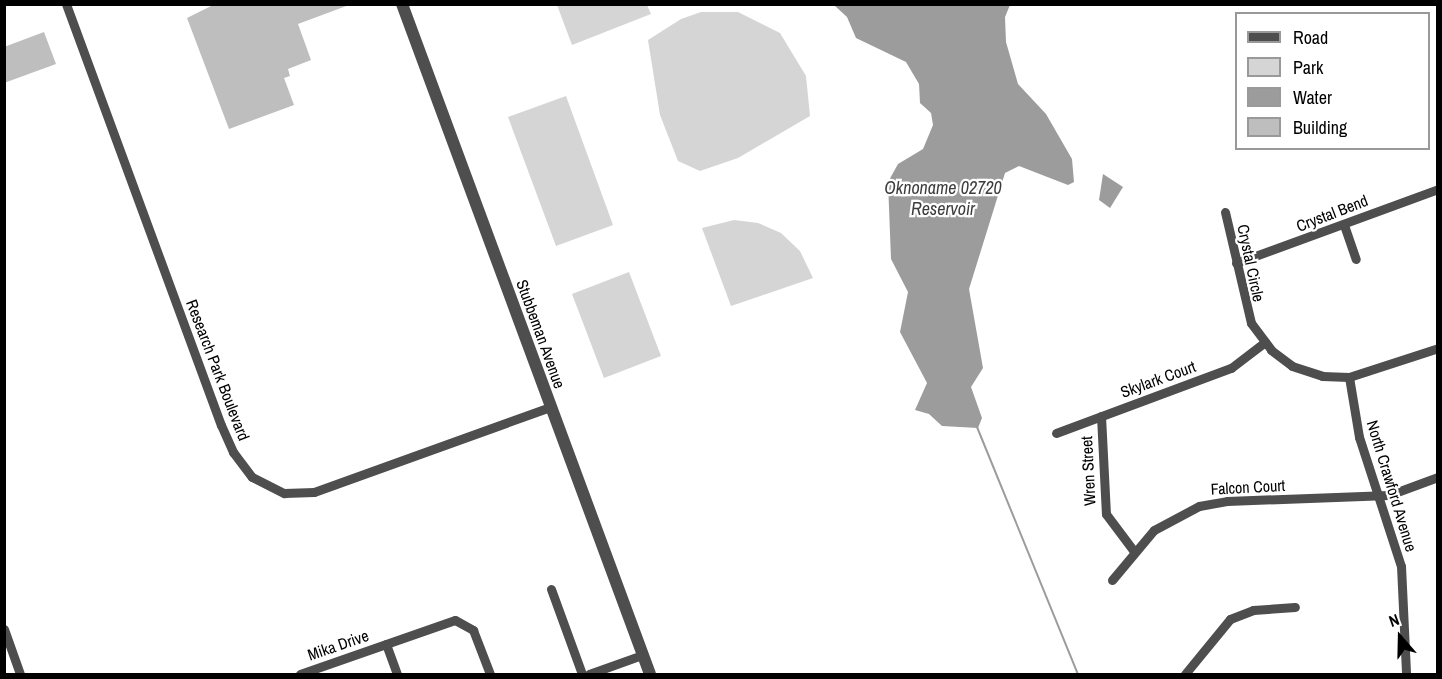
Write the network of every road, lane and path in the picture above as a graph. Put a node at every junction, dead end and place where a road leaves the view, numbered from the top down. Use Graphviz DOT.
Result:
graph roads {
  1 [pos="66,4"];
  2 [pos="402,4"];
  3 [pos="1437,189"];
  4 [pos="1225,212"];
  5 [pos="1344,225"];
  6 [pos="1356,259"];
  7 [pos="1236,263"];
  8 [pos="1264,342"];
  9 [pos="1437,348"];
  10 [pos="1349,377"];
  11 [pos="550,407"];
  12 [pos="1101,416"];
  13 [pos="1056,433"];
  14 [pos="1437,477"];
  15 [pos="1380,496"];
  16 [pos="1133,550"];
  17 [pos="1112,580"];
  18 [pos="551,589"];
  19 [pos="1295,607"];
  20 [pos="4,629"];
  21 [pos="386,644"];
  22 [pos="642,655"];
  23 [pos="20,675"];
  24 [pos="300,675"];
  25 [pos="397,675"];
  26 [pos="490,675"];
  27 [pos="582,675"];
  28 [pos="589,675"];
  29 [pos="650,675"];
  30 [pos="1185,675"];
  31 [pos="1406,675"];
  1 -- 11 [label="street, Research Park Boulevard"];
  2 -- 11 [label="street, Stubbeman Avenue"];
  3 -- 5 [label="street, Crystal Bend"];
  4 -- 7 [label="street, Crystal Circle"];
  5 -- 6 [label="street"];
  5 -- 7 [label="street, Crystal Bend"];
  7 -- 8 [label="street, Crystal Circle"];
  8 -- 10 [label="street, Crystal Circle"];
  8 -- 12 [label="street, Skylark Court"];
  9 -- 10 [label="street, Crystal Circle"];
  10 -- 15 [label="street, North Crawford Avenue"];
  11 -- 22 [label="street, Stubbeman Avenue"];
  12 -- 13 [label="street, Skylark Court"];
  12 -- 16 [label="street, Wren Street"];
  14 -- 15 [label="street, Falcon Court"];
  15 -- 16 [label="street, Falcon Court"];
  15 -- 31 [label="street, North Crawford Avenue"];
  16 -- 17 [label="street, Falcon Court"];
  18 -- 27 [label="street"];
  19 -- 30 [label="street"];
  20 -- 23 [label="street"];
  21 -- 24 [label="street, Mika Drive"];
  21 -- 25 [label="street"];
  21 -- 26 [label="street, Mika Drive"];
  22 -- 28 [label="street"];
  22 -- 29 [label="street, Stubbeman Avenue"];
}
